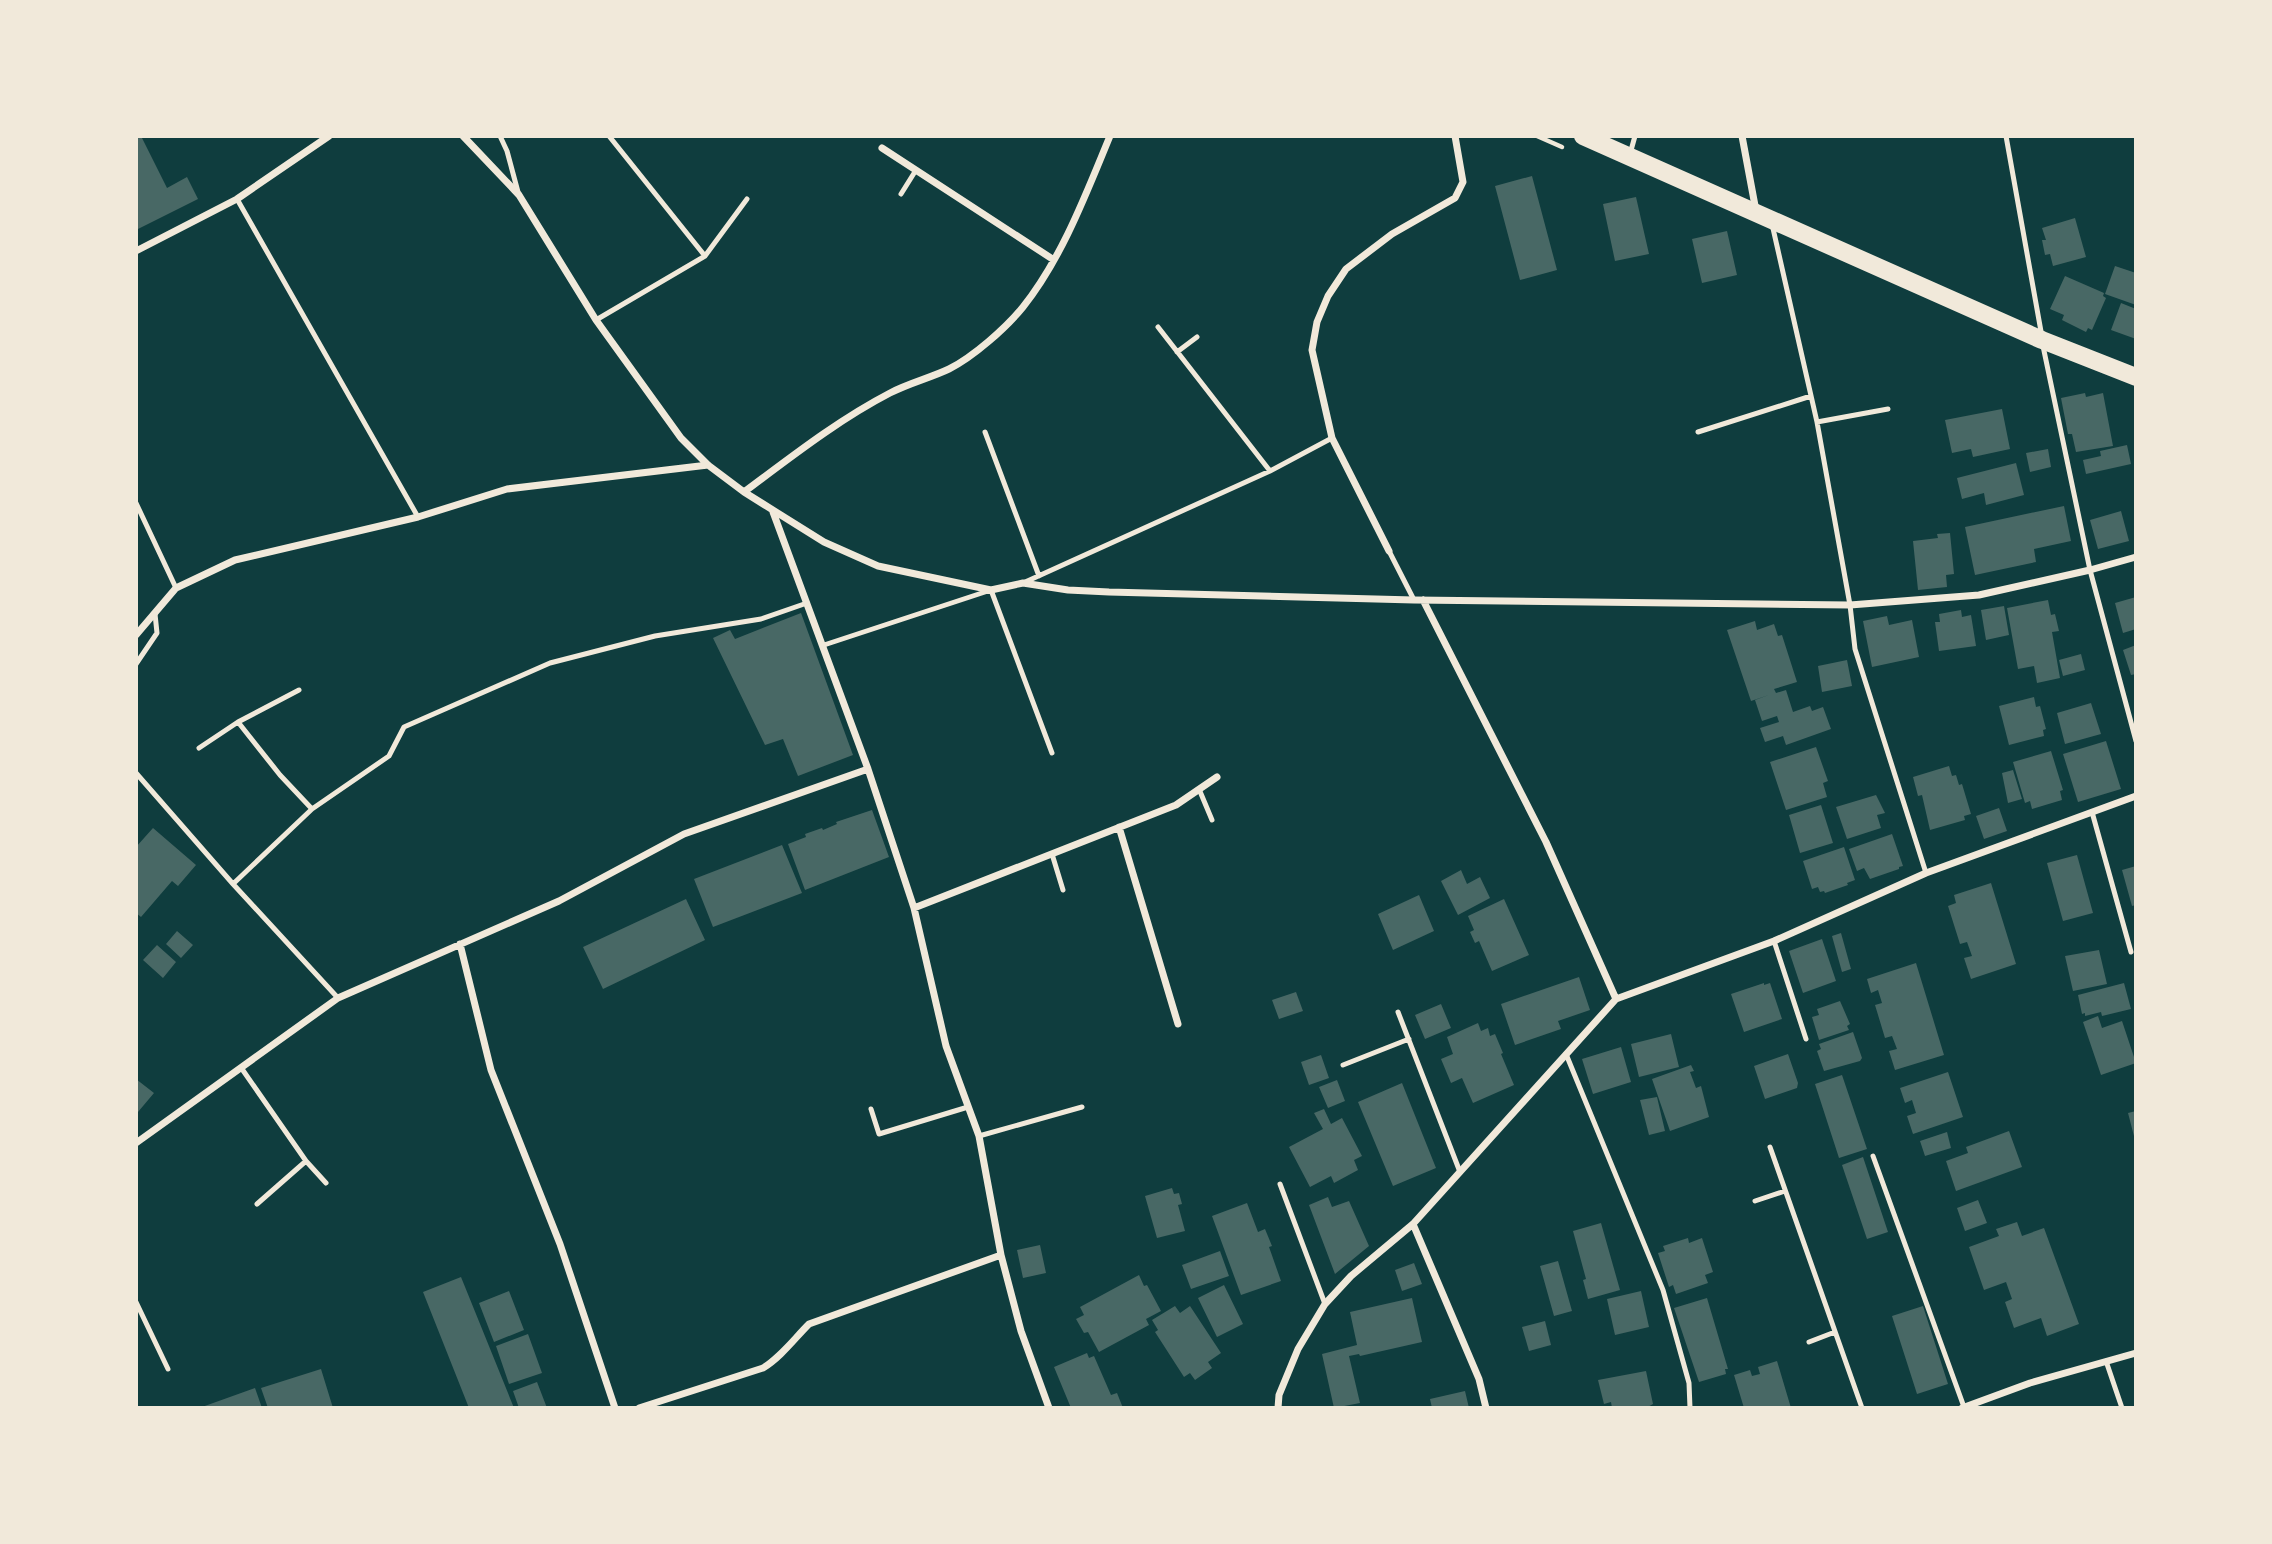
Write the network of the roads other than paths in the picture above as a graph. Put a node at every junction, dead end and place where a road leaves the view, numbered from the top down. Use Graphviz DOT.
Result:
graph roads {
  1 [pos="329,136"];
  2 [pos="463,136"];
  3 [pos="500,136"];
  4 [pos="609,136"];
  5 [pos="1110,136"];
  6 [pos="1455,136"];
  7 [pos="1583,136"];
  8 [pos="1635,136"];
  9 [pos="1742,136"];
  10 [pos="2006,136"];
  11 [pos="882,148"];
  12 [pos="1629,156"];
  13 [pos="916,170"];
  14 [pos="901,194"];
  15 [pos="519,195"];
  16 [pos="237,199"];
  17 [pos="747,199"];
  18 [pos="1764,217"];
  19 [pos="136,251"];
  20 [pos="705,256"];
  21 [pos="1054,260"];
  22 [pos="596,320"];
  23 [pos="1158,327"];
  24 [pos="1197,337"];
  25 [pos="2042,340"];
  26 [pos="1177,352"];
  27 [pos="2136,377"];
  28 [pos="1811,396"];
  29 [pos="1888,409"];
  30 [pos="1817,422"];
  31 [pos="985,432"];
  32 [pos="1698,432"];
  33 [pos="1332,438"];
  34 [pos="708,465"];
  35 [pos="1270,471"];
  36 [pos="744,492"];
  37 [pos="136,503"];
  38 [pos="773,512"];
  39 [pos="418,517"];
  40 [pos="1389,551"];
  41 [pos="2136,557"];
  42 [pos="2090,570"];
  43 [pos="1039,576"];
  44 [pos="1023,583"];
  45 [pos="176,588"];
  46 [pos="991,590"];
  47 [pos="1414,600"];
  48 [pos="1423,600"];
  49 [pos="807,603"];
  50 [pos="1850,605"];
  51 [pos="155,614"];
  52 [pos="136,635"];
  53 [pos="824,645"];
  54 [pos="136,664"];
  55 [pos="299,690"];
  56 [pos="238,722"];
  57 [pos="2136,741"];
  58 [pos="199,748"];
  59 [pos="1052,753"];
  60 [pos="868,768"];
  61 [pos="136,773"];
  62 [pos="1217,777"];
  63 [pos="1199,789"];
  64 [pos="2136,796"];
  65 [pos="312,808"];
  66 [pos="2092,812"];
  67 [pos="1212,820"];
  68 [pos="1119,827"];
  69 [pos="1052,854"];
  70 [pos="1926,873"];
  71 [pos="233,884"];
  72 [pos="1063,890"];
  73 [pos="914,908"];
  74 [pos="1774,941"];
  75 [pos="460,944"];
  76 [pos="2131,952"];
  77 [pos="338,998"];
  78 [pos="1616,999"];
  79 [pos="1398,1012"];
  80 [pos="1178,1024"];
  81 [pos="1409,1039"];
  82 [pos="1806,1039"];
  83 [pos="1566,1054"];
  84 [pos="1343,1065"];
  85 [pos="242,1069"];
  86 [pos="968,1107"];
  87 [pos="1082,1107"];
  88 [pos="871,1109"];
  89 [pos="979,1136"];
  90 [pos="136,1143"];
  91 [pos="1770,1147"];
  92 [pos="1873,1157"];
  93 [pos="306,1161"];
  94 [pos="1460,1172"];
  95 [pos="326,1183"];
  96 [pos="1280,1184"];
  97 [pos="1785,1191"];
  98 [pos="1755,1201"];
  99 [pos="257,1204"];
  100 [pos="1413,1224"];
  101 [pos="1001,1255"];
  102 [pos="136,1302"];
  103 [pos="1325,1304"];
  104 [pos="1835,1332"];
  105 [pos="1809,1342"];
  106 [pos="2136,1353"];
  107 [pos="2106,1361"];
  108 [pos="168,1369"];
  109 [pos="1963,1407"];
  110 [pos="615,1408"];
  111 [pos="639,1408"];
  112 [pos="1049,1408"];
  113 [pos="1278,1408"];
  114 [pos="1486,1408"];
  115 [pos="1690,1408"];
  116 [pos="1862,1408"];
  117 [pos="2122,1408"];
  1 -- 16 [label="street"];
  2 -- 15 [label="street"];
  3 -- 15 [label="lane"];
  4 -- 20 [label="lane"];
  5 -- 21 [label="street"];
  6 -- 33 [label="street"];
  7 -- 12 [label="main road"];
  8 -- 12 [label="lane"];
  9 -- 18 [label="street"];
  10 -- 25 [label="lane"];
  11 -- 13 [label="street"];
  12 -- 18 [label="main road"];
  13 -- 14 [label="lane"];
  13 -- 21 [label="street"];
  15 -- 22 [label="street"];
  16 -- 19 [label="street"];
  16 -- 39 [label="lane"];
  17 -- 20 [label="lane"];
  18 -- 25 [label="main road"];
  18 -- 28 [label="lane"];
  20 -- 22 [label="lane"];
  21 -- 36 [label="street"];
  22 -- 34 [label="street"];
  23 -- 26 [label="lane"];
  24 -- 26 [label="lane"];
  25 -- 27 [label="main road"];
  25 -- 42 [label="lane"];
  26 -- 35 [label="lane"];
  28 -- 30 [label="lane"];
  28 -- 32 [label="lane"];
  29 -- 30 [label="lane"];
  30 -- 50 [label="lane"];
  31 -- 43 [label="lane"];
  33 -- 35 [label="lane"];
  33 -- 40 [label="street"];
  34 -- 36 [label="street"];
  34 -- 39 [label="street"];
  35 -- 43 [label="lane"];
  36 -- 38 [label="street"];
  37 -- 45 [label="lane"];
  38 -- 46 [label="street"];
  38 -- 49 [label="street"];
  39 -- 45 [label="street"];
  40 -- 47 [label="lane"];
  41 -- 42 [label="street"];
  42 -- 50 [label="street"];
  42 -- 57 [label="lane"];
  43 -- 44 [label="lane"];
  44 -- 46 [label="street"];
  44 -- 47 [label="street"];
  45 -- 51 [label="street"];
  46 -- 53 [label="lane"];
  46 -- 59 [label="lane"];
  47 -- 48 [label="street"];
  48 -- 50 [label="street"];
  48 -- 78 [label="street"];
  49 -- 53 [label="street"];
  49 -- 65 [label="lane"];
  50 -- 70 [label="lane"];
  51 -- 52 [label="street"];
  51 -- 54 [label="lane"];
  53 -- 60 [label="street"];
  55 -- 56 [label="lane"];
  56 -- 58 [label="lane"];
  56 -- 65 [label="lane"];
  60 -- 73 [label="street"];
  60 -- 75 [label="street"];
  61 -- 71 [label="lane"];
  62 -- 63 [label="street"];
  63 -- 67 [label="lane"];
  63 -- 68 [label="street"];
  64 -- 66 [label="street"];
  65 -- 71 [label="lane"];
  66 -- 70 [label="street"];
  66 -- 76 [label="lane"];
  68 -- 69 [label="street"];
  68 -- 80 [label="street"];
  69 -- 72 [label="lane"];
  69 -- 73 [label="street"];
  70 -- 74 [label="street"];
  71 -- 77 [label="lane"];
  73 -- 86 [label="street"];
  74 -- 78 [label="street"];
  74 -- 82 [label="lane"];
  75 -- 77 [label="street"];
  75 -- 110 [label="street"];
  77 -- 85 [label="street"];
  78 -- 83 [label="street"];
  79 -- 81 [label="lane"];
  81 -- 84 [label="lane"];
  81 -- 94 [label="lane"];
  83 -- 94 [label="street"];
  83 -- 115 [label="lane"];
  85 -- 90 [label="street"];
  85 -- 93 [label="lane"];
  86 -- 88 [label="lane"];
  86 -- 89 [label="street"];
  87 -- 89 [label="lane"];
  89 -- 101 [label="street"];
  91 -- 97 [label="lane"];
  92 -- 109 [label="lane"];
  93 -- 95 [label="lane"];
  93 -- 99 [label="lane"];
  94 -- 100 [label="street"];
  96 -- 103 [label="lane"];
  97 -- 98 [label="lane"];
  97 -- 104 [label="lane"];
  100 -- 103 [label="street"];
  100 -- 114 [label="street"];
  101 -- 111 [label="street"];
  101 -- 112 [label="street"];
  102 -- 108 [label="lane"];
  103 -- 113 [label="street"];
  104 -- 105 [label="lane"];
  104 -- 116 [label="lane"];
  106 -- 107 [label="street"];
  107 -- 109 [label="street"];
  107 -- 117 [label="lane"];
}
